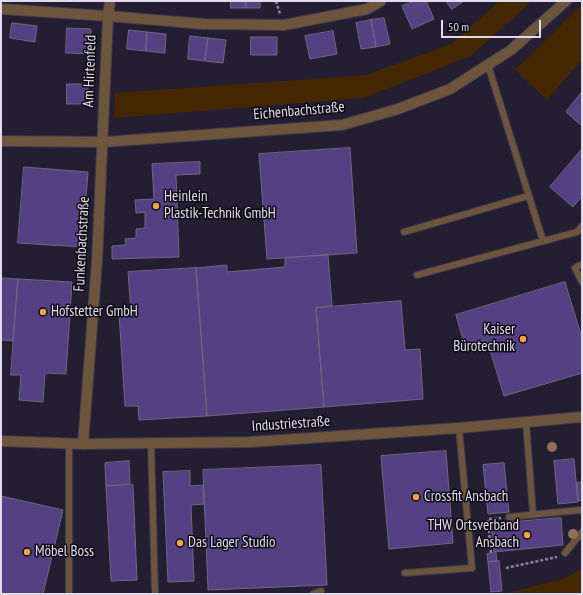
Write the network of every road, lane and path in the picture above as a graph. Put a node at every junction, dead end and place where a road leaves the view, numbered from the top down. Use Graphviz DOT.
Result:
graph roads {
  1 [pos="110,1"];
  2 [pos="381,1"];
  3 [pos="566,1"];
  4 [pos="1,9"];
  5 [pos="108,16"];
  6 [pos="488,65"];
  7 [pos="1,141"];
  8 [pos="103,142"];
  9 [pos="528,196"];
  10 [pos="582,226"];
  11 [pos="404,232"];
  12 [pos="543,241"];
  13 [pos="582,264"];
  14 [pos="417,275"];
  15 [pos="582,282"];
  16 [pos="582,417"];
  17 [pos="526,422"];
  18 [pos="459,428"];
  19 [pos="1,441"];
  20 [pos="151,443"];
  21 [pos="69,444"];
  22 [pos="83,444"];
  23 [pos="582,511"];
  24 [pos="534,514"];
  25 [pos="509,517"];
  26 [pos="582,532"];
  27 [pos="491,553"];
  28 [pos="565,553"];
  29 [pos="506,568"];
  30 [pos="405,573"];
  31 [pos="321,591"];
  32 [pos="69,594"];
  33 [pos="155,594"];
  34 [pos="312,594"];
  1 -- 5 [label="street, Am Hirtenfeld"];
  2 -- 5 [label="street"];
  3 -- 6 [label="street, Eichenbachstraße"];
  4 -- 5 [label="street"];
  5 -- 8 [label="street, Am Hirtenfeld"];
  6 -- 8 [label="street, Eichenbachstraße"];
  6 -- 9 [label="lane"];
  7 -- 8 [label="street, Eichenbachstraße"];
  8 -- 22 [label="street, Funkenbachstraße"];
  9 -- 11 [label="lane"];
  9 -- 12 [label="lane"];
  10 -- 12 [label="lane"];
  12 -- 14 [label="lane"];
  13 -- 15 [label="lane"];
  16 -- 17 [label="street, Industriestraße"];
  17 -- 18 [label="street, Industriestraße"];
  17 -- 24 [label="lane"];
  18 -- 20 [label="street, Industriestraße"];
  18 -- 30 [label="lane"];
  19 -- 21 [label="street, Industriestraße"];
  20 -- 22 [label="street, Industriestraße"];
  20 -- 33 [label="lane"];
  21 -- 22 [label="street, Industriestraße"];
  21 -- 32 [label="lane"];
  23 -- 24 [label="lane"];
  24 -- 25 [label="lane"];
  25 -- 27 [label="path"];
  26 -- 28 [label="lane"];
  28 -- 29 [label="path"];
  31 -- 34 [label="lane"];
}
